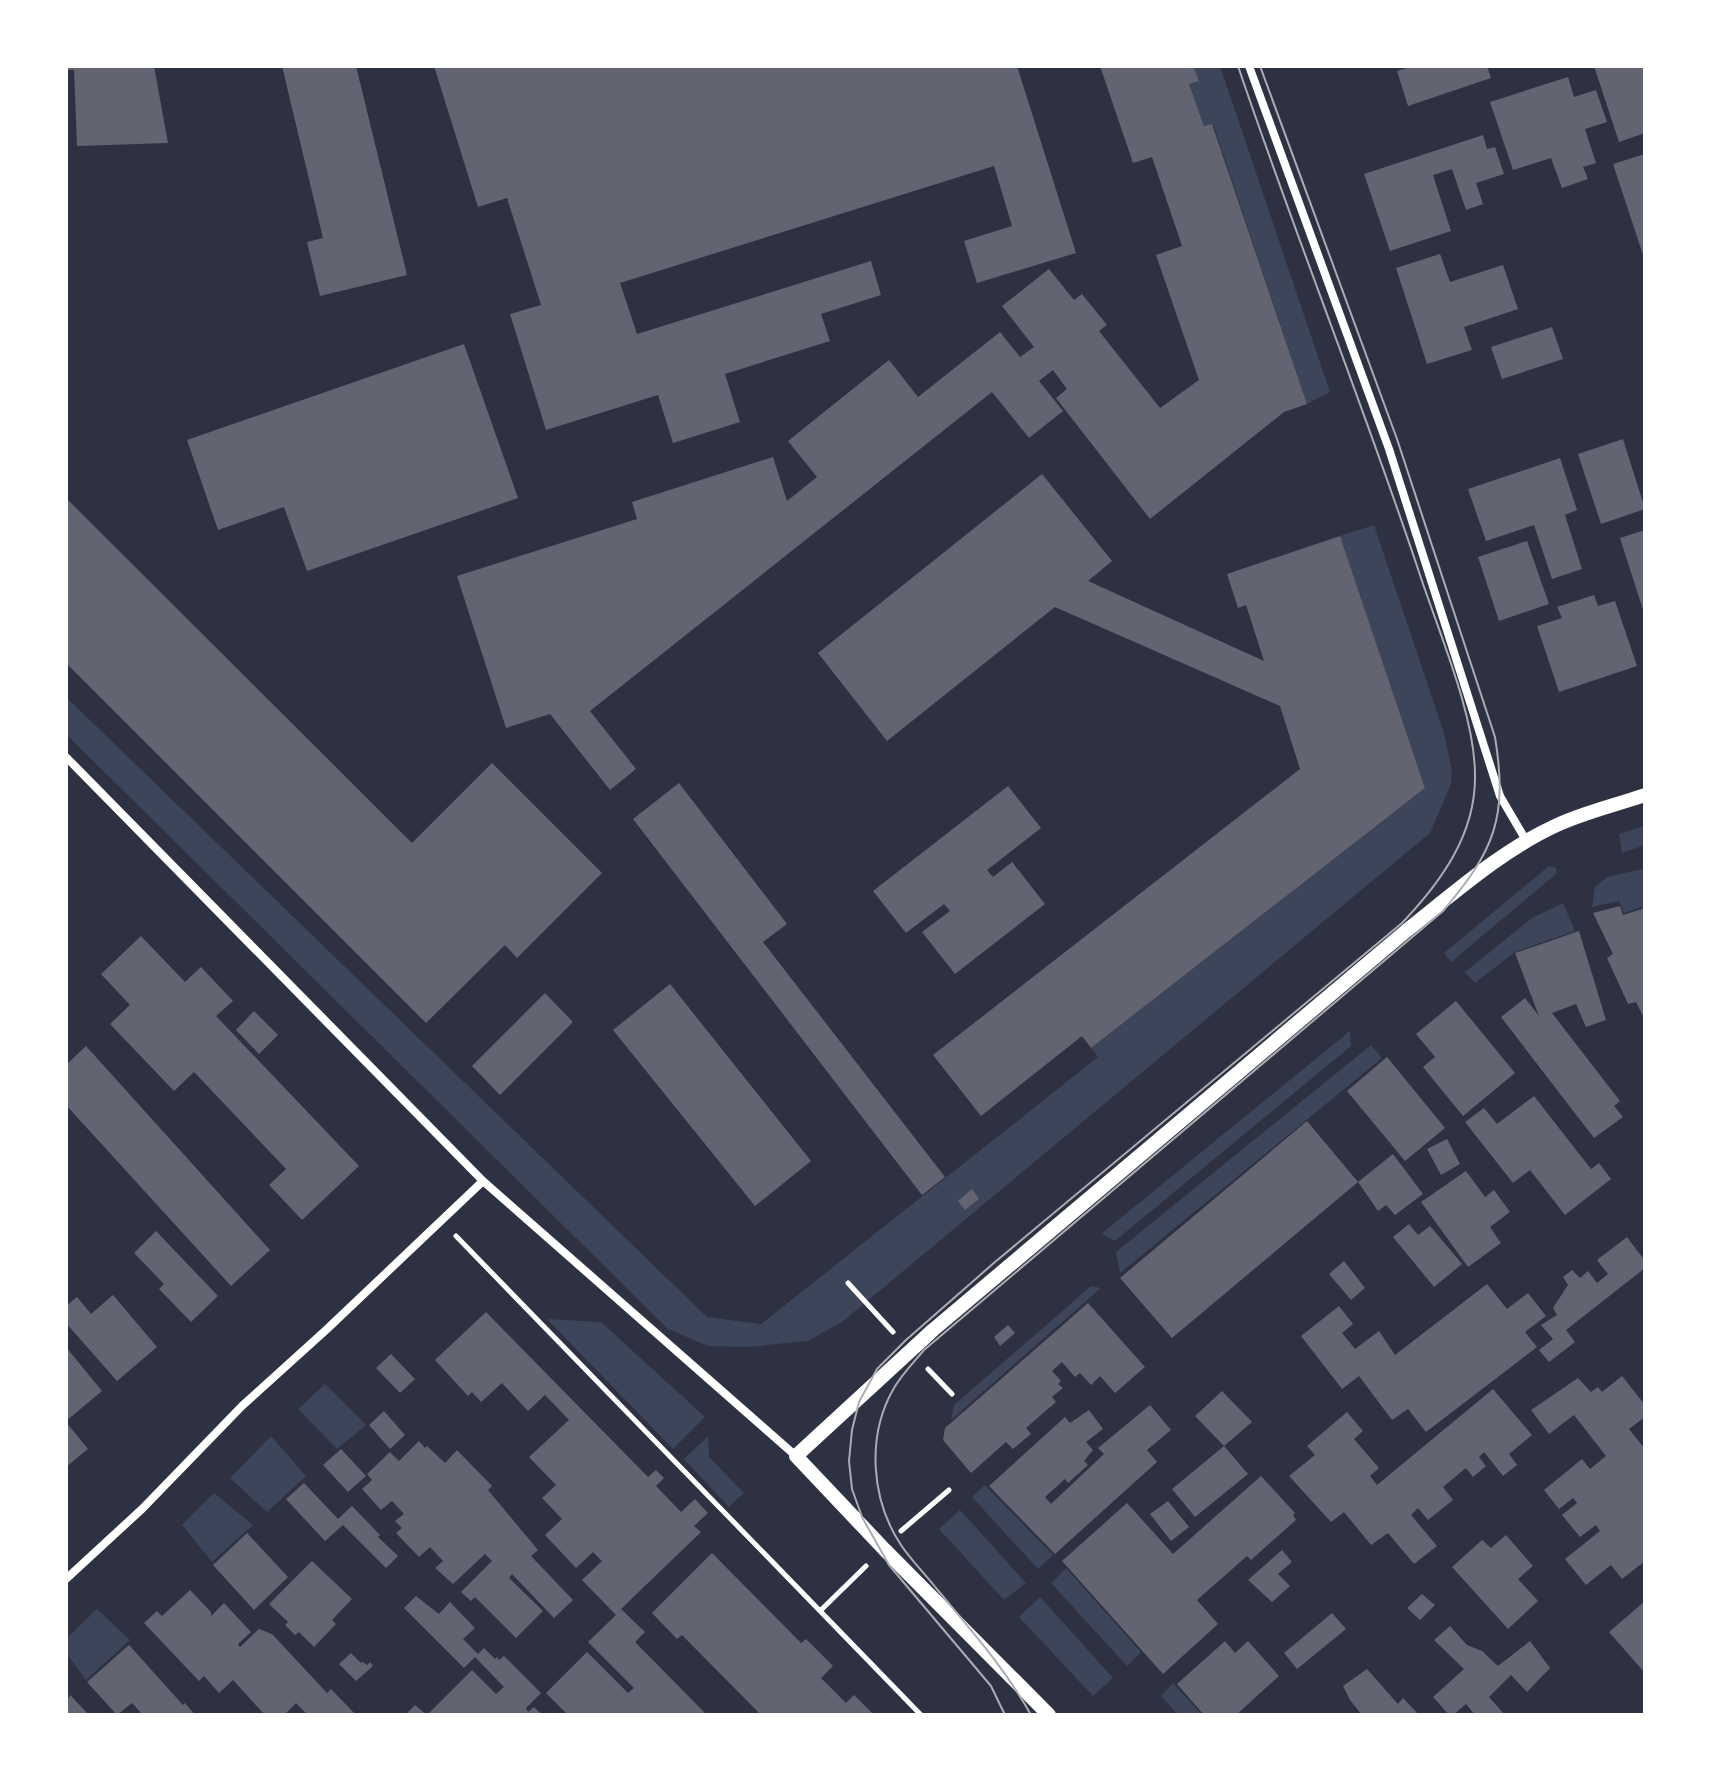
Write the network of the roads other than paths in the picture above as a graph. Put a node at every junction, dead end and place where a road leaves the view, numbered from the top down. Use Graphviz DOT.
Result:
graph roads {
  1 [pos="1249,66"];
  2 [pos="66,757"];
  3 [pos="1645,795"];
  4 [pos="1527,842"];
  5 [pos="483,1181"];
  6 [pos="796,1456"];
  7 [pos="66,1579"];
  8 [pos="1049,1715"];
  1 -- 4 [label="street"];
  2 -- 5 [label="street"];
  3 -- 4 [label="street"];
  4 -- 6 [label="street"];
  5 -- 6 [label="street"];
  5 -- 7 [label="street"];
  6 -- 8 [label="street"];
}
